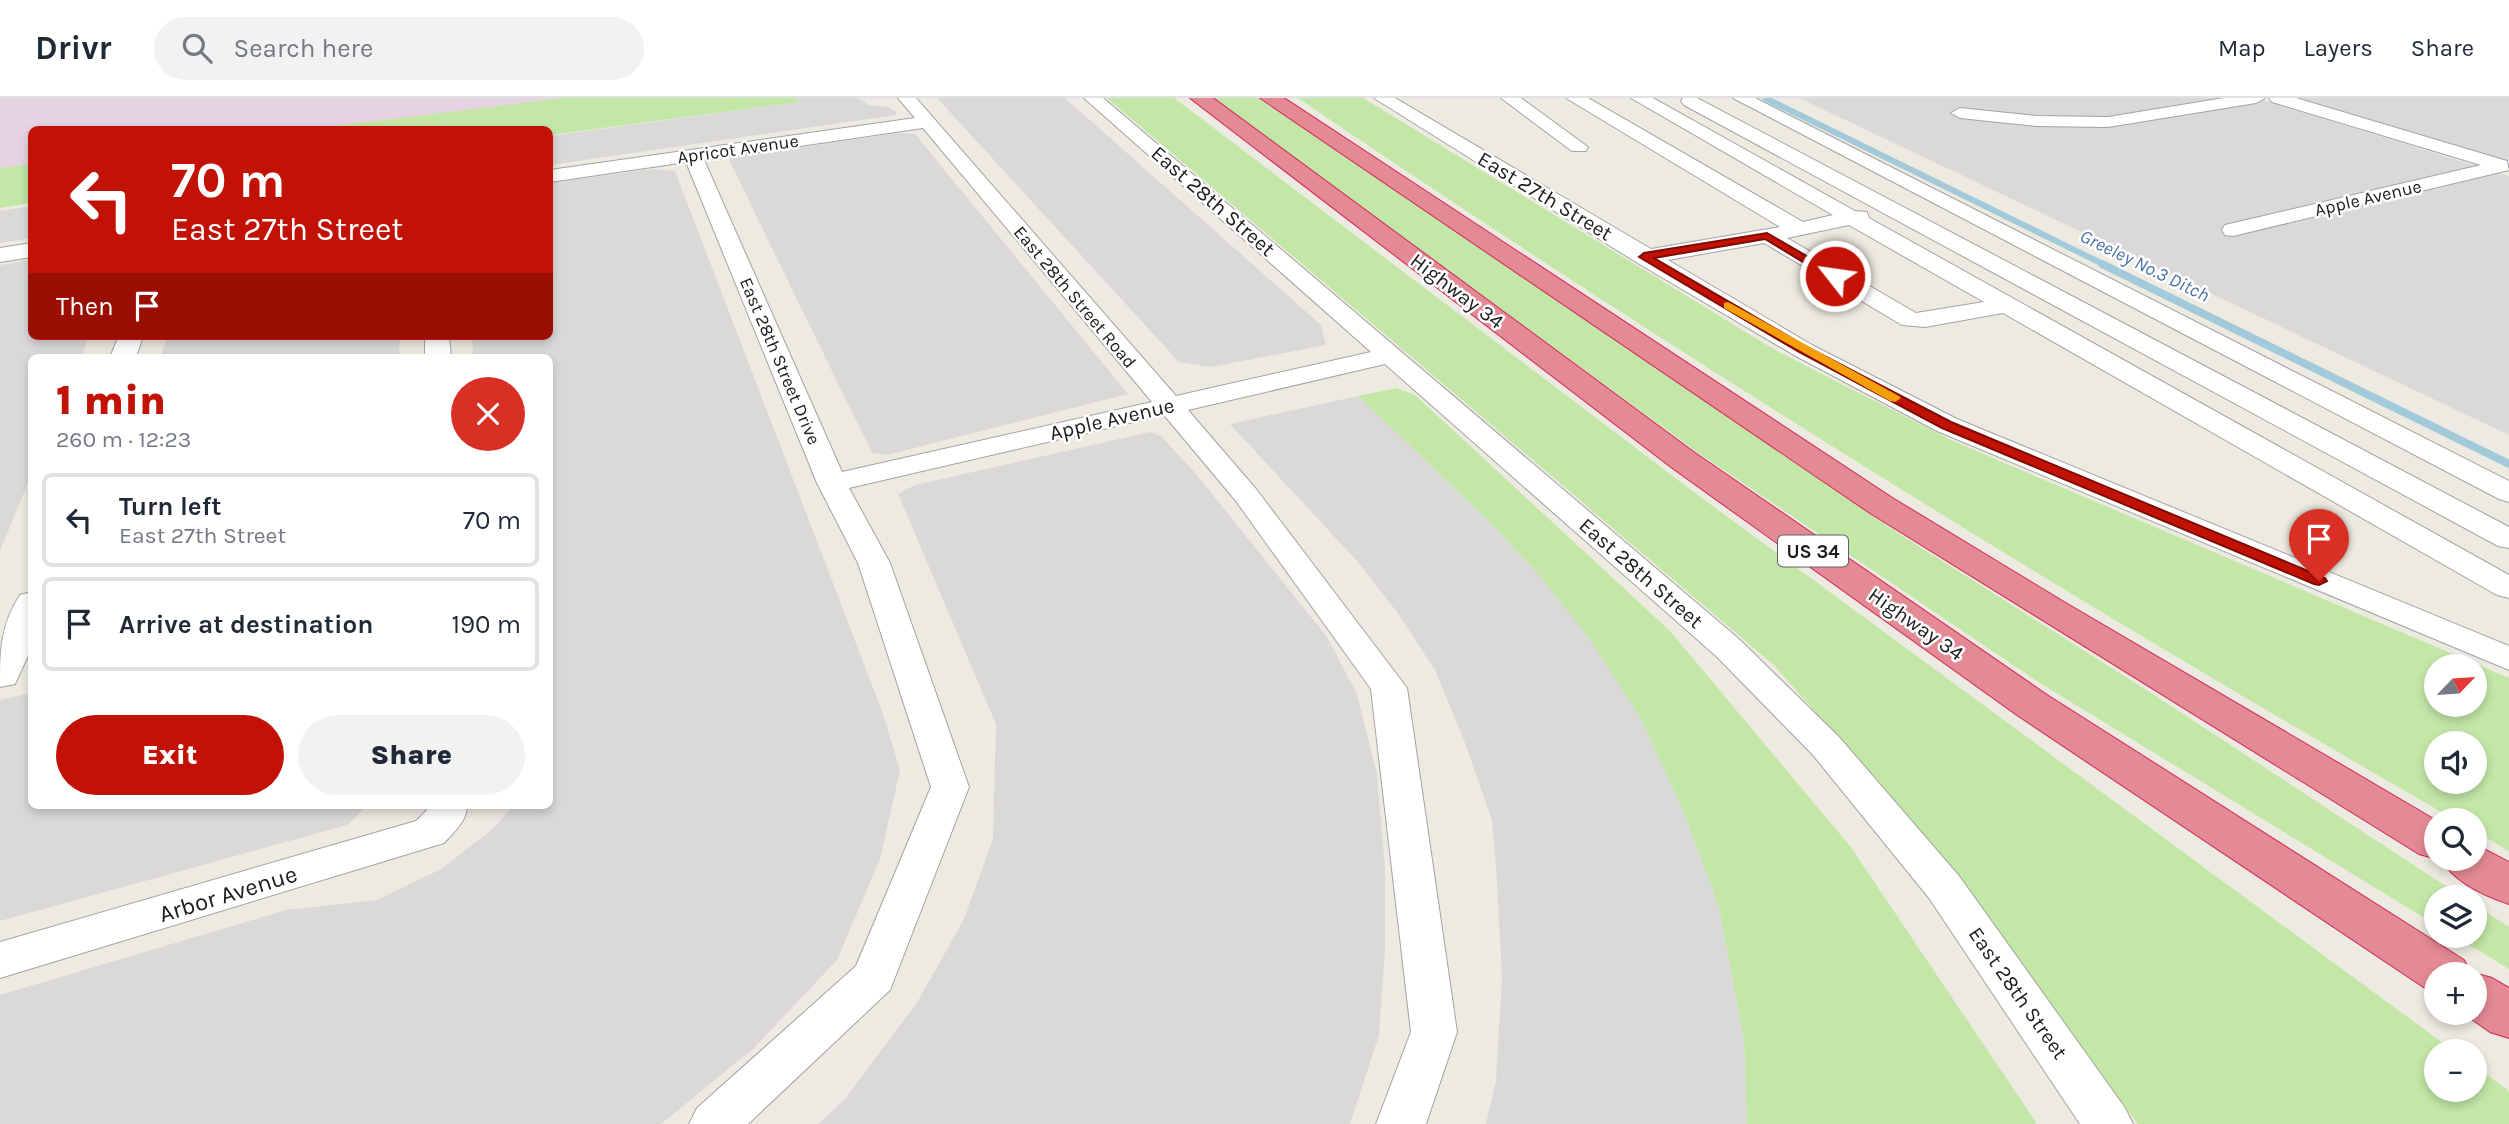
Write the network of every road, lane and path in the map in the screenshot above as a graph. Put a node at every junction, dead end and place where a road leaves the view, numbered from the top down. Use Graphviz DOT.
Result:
graph roads {
  1 [pos="907,98"];
  2 [pos="1093,98"];
  3 [pos="1200,98"];
  4 [pos="1270,98"];
  5 [pos="1383,98"];
  6 [pos="1510,98"];
  7 [pos="1576,98"];
  8 [pos="1640,98"];
  9 [pos="1685,98"];
  10 [pos="1742,98"];
  11 [pos="2256,98"];
  12 [pos="2278,98"];
  13 [pos="1960,113"];
  14 [pos="928,122"];
  15 [pos="1580,147"];
  16 [pos="693,156"];
  17 [pos="2506,167"];
  18 [pos="553,176"];
  19 [pos="1949,203"];
  20 [pos="1892,211"];
  21 [pos="1851,218"];
  22 [pos="1798,228"];
  23 [pos="2233,230"];
  24 [pos="1767,236"];
  25 [pos="28,251"];
  26 [pos="0,255"];
  27 [pos="1644,257"];
  28 [pos="2006,305"];
  29 [pos="1392,355"];
  30 [pos="1168,407"];
  31 [pos="832,483"];
  32 [pos="2509,492"];
  33 [pos="2509,539"];
  34 [pos="2509,587"];
  35 [pos="28,616"];
  36 [pos="2509,659"];
  37 [pos="12,674"];
  38 [pos="447,809"];
  39 [pos="2424,835"];
  40 [pos="2485,871"];
  41 [pos="2509,885"];
  42 [pos="0,960"];
  43 [pos="2426,962"];
  44 [pos="2487,1002"];
  45 [pos="2509,1016"];
  46 [pos="714,1124"];
  47 [pos="1401,1124"];
  48 [pos="2108,1124"];
  1 -- 14 [label="street, East 28th Street Road"];
  2 -- 29 [label="street, East 28th Street"];
  3 -- 43 [label="highway, Highway 34 / US 34"];
  4 -- 39 [label="highway"];
  5 -- 27 [label="street, East 27th Street"];
  6 -- 15 [label="street"];
  7 -- 22 [label="street"];
  8 -- 21 [label="street"];
  9 -- 20 [label="street"];
  10 -- 19 [label="street"];
  11 -- 13 [label="street"];
  12 -- 17 [label="street"];
  14 -- 16 [label="street, Apricot Avenue"];
  14 -- 30 [label="street, East 28th Street Road"];
  16 -- 18 [label="street, Apricot Avenue"];
  16 -- 31 [label="street, East 28th Street Drive"];
  17 -- 23 [label="street, Apple Avenue"];
  19 -- 20 [label="street"];
  19 -- 32 [label="street"];
  20 -- 21 [label="street"];
  20 -- 33 [label="street"];
  21 -- 22 [label="street"];
  21 -- 28 [label="street"];
  22 -- 24 [label="street"];
  24 -- 27 [label="street"];
  24 -- 28 [label="street"];
  25 -- 26 [label="street"];
  27 -- 36 [label="street, East 27th Street"];
  28 -- 34 [label="street"];
  29 -- 30 [label="street, Apple Avenue"];
  29 -- 48 [label="street, East 28th Street"];
  30 -- 31 [label="street, Apple Avenue"];
  30 -- 47 [label="street, East 28th Street Road"];
  31 -- 46 [label="street, East 28th Street Drive"];
  35 -- 37 [label="street"];
  38 -- 42 [label="street, Arbor Avenue"];
  40 -- 41 [label="highway"];
  44 -- 45 [label="highway"];
}
